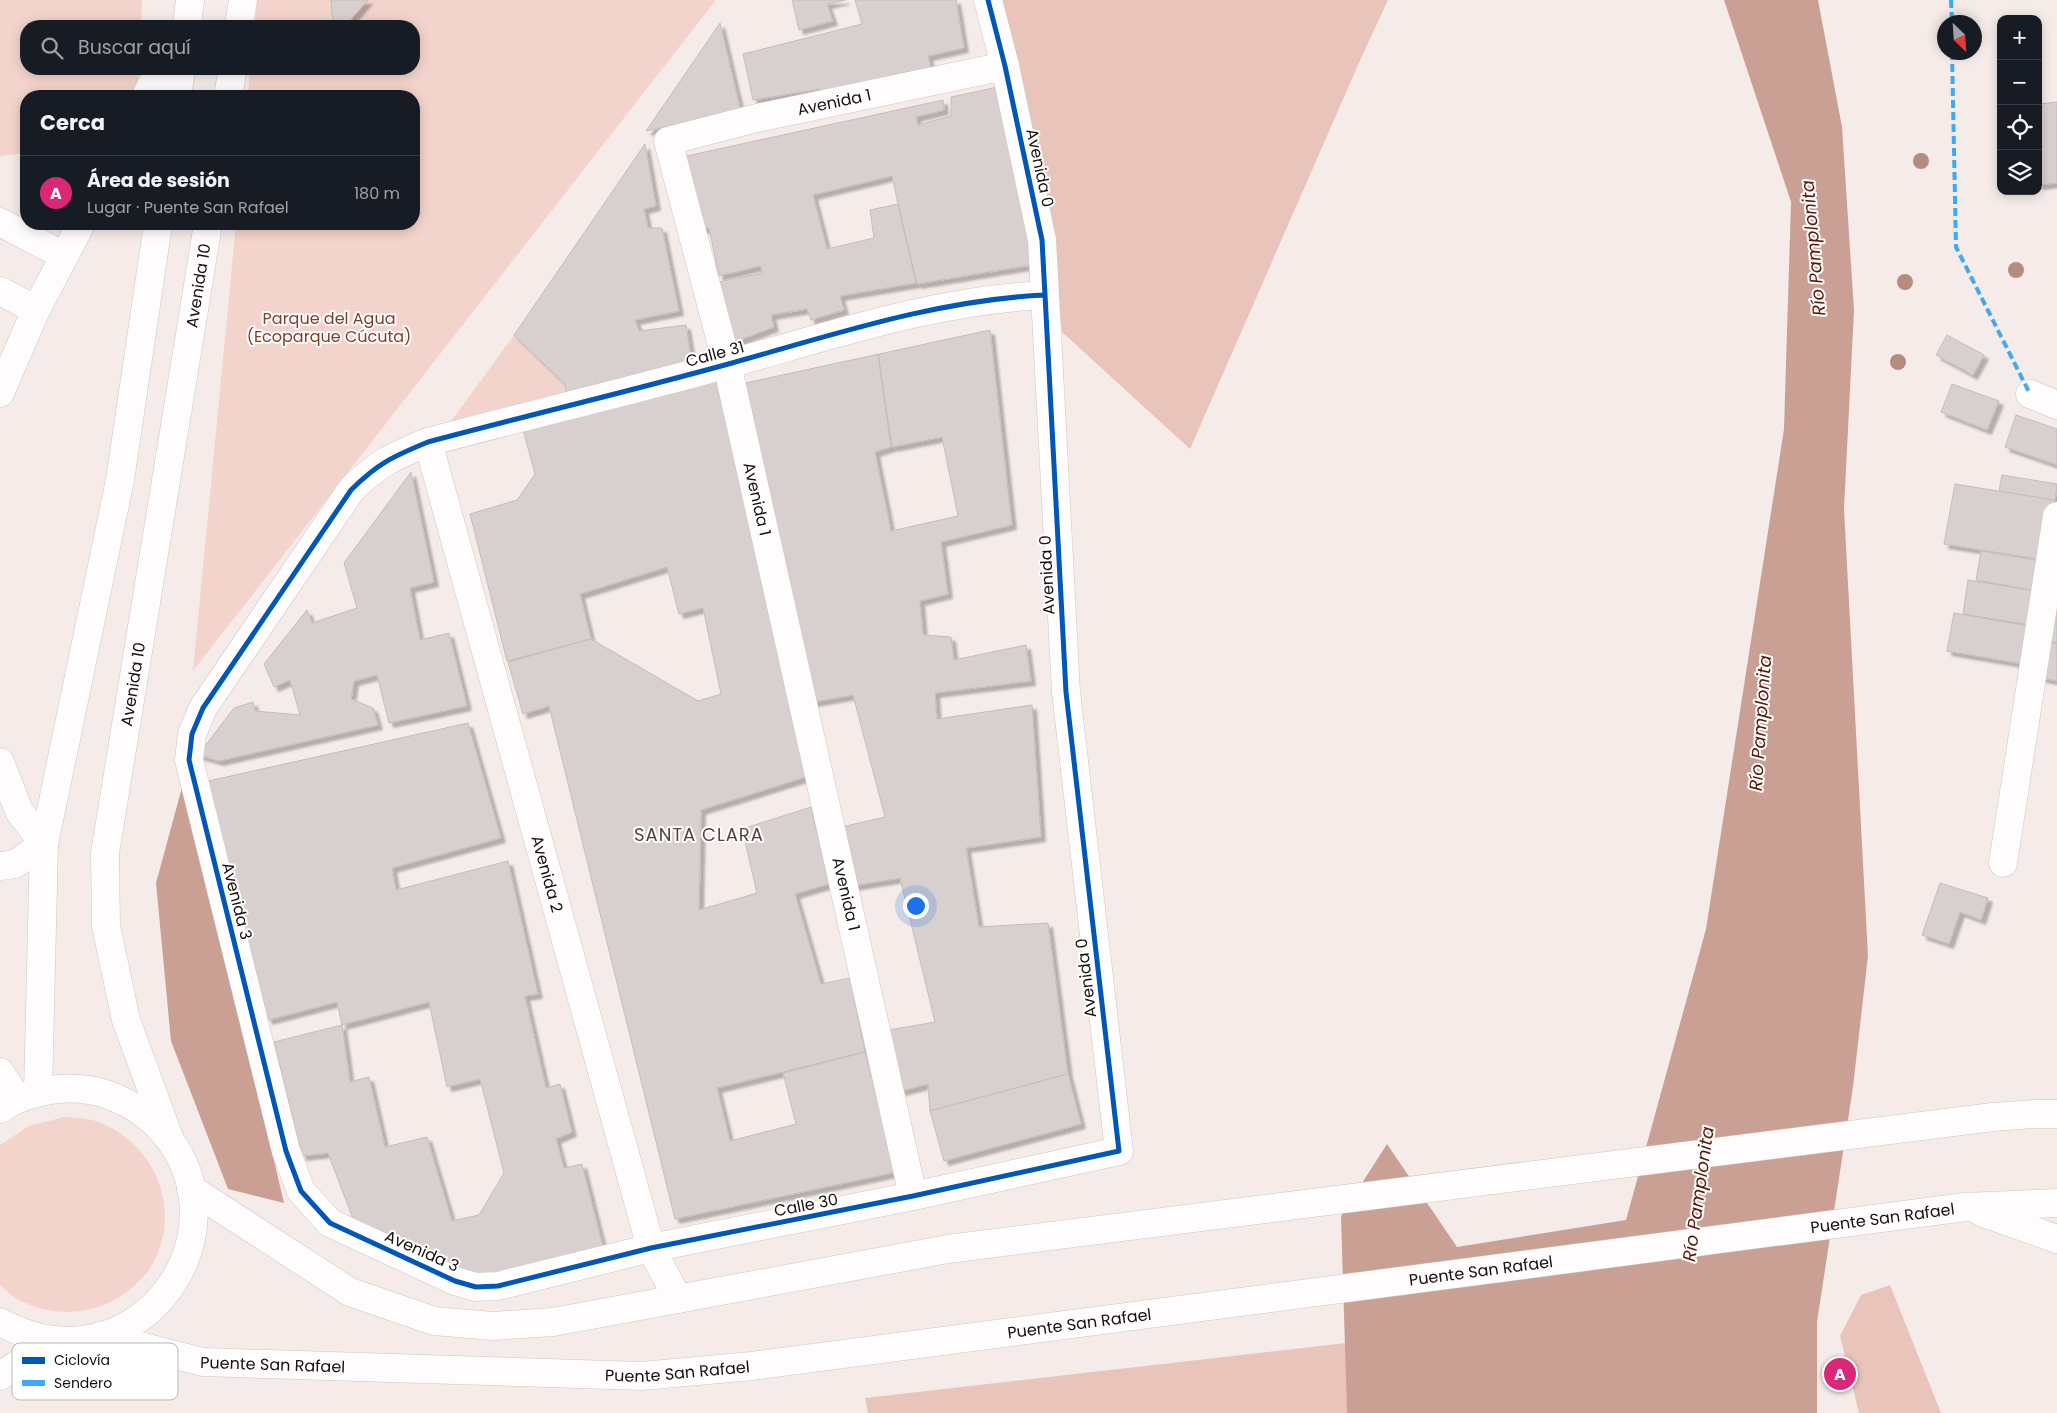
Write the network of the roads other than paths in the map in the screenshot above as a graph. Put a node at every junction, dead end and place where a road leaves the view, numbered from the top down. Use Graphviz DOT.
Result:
graph roads {
  1 [pos="242,0"];
  2 [pos="988,0"];
  3 [pos="240,20"];
  4 [pos="1005,66"];
  5 [pos="175,77"];
  6 [pos="155,90"];
  7 [pos="0,222"];
  8 [pos="77,230"];
  9 [pos="157,230"];
  10 [pos="207,230"];
  11 [pos="64,256"];
  12 [pos="0,291"];
  13 [pos="1046,295"];
  14 [pos="36,310"];
  15 [pos="727,364"];
  16 [pos="0,393"];
  17 [pos="2030,394"];
  18 [pos="2057,405"];
  19 [pos="428,442"];
  20 [pos="394,456"];
  21 [pos="2057,516"];
  22 [pos="0,762"];
  23 [pos="44,844"];
  24 [pos="2003,863"];
  25 [pos="0,866"];
  26 [pos="0,1072"];
  27 [pos="18,1100"];
  28 [pos="2057,1114"];
  29 [pos="170,1140"];
  30 [pos="1119,1151"];
  31 [pos="191,1189"];
  32 [pos="913,1196"];
  33 [pos="2057,1203"];
  34 [pos="1965,1207"];
  35 [pos="2057,1239"];
  36 [pos="651,1248"];
  37 [pos="498,1286"];
  38 [pos="678,1299"];
  39 [pos="0,1322"];
  40 [pos="100,1336"];
  41 [pos="54,1340"];
  42 [pos="50,1343"];
  43 [pos="127,1343"];
  44 [pos="178,1356"];
  45 [pos="12,1368"];
  46 [pos="0,1376"];
  1 -- 3 [label="main road"];
  2 -- 4 [label="main road, Avenida 0"];
  4 -- 13 [label="main road, Avenida 0"];
  4 -- 15 [label="main road, Avenida 1"];
  5 -- 6 [label="main road"];
  7 -- 11 [label="main road"];
  8 -- 11 [label="main road"];
  9 -- 23 [label="main road"];
  10 -- 29 [label="main road, Avenida 10"];
  11 -- 14 [label="main road"];
  12 -- 14 [label="main road"];
  13 -- 15 [label="main road, Calle 31"];
  13 -- 30 [label="main road, Avenida 0"];
  14 -- 16 [label="main road"];
  15 -- 19 [label="main road, Calle 31"];
  15 -- 32 [label="main road, Avenida 1"];
  17 -- 18 [label="main road"];
  19 -- 20 [label="main road, Calle 31"];
  19 -- 36 [label="main road, Avenida 2"];
  20 -- 37 [label="main road, Avenida 3"];
  21 -- 24 [label="main road"];
  22 -- 23 [label="main road"];
  23 -- 25 [label="main road"];
  23 -- 27 [label="main road"];
  26 -- 27 [label="main road"];
  27 -- 29 [label="main road"];
  28 -- 38 [label="main road"];
  29 -- 31 [label="main road"];
  30 -- 32 [label="main road, Calle 30"];
  31 -- 38 [label="main road"];
  31 -- 40 [label="main road"];
  32 -- 36 [label="main road, Calle 30"];
  33 -- 34 [label="main road, Puente San Rafael"];
  34 -- 35 [label="main road"];
  34 -- 44 [label="main road, Puente San Rafael"];
  36 -- 37 [label="main road, Calle 30"];
  36 -- 38 [label="main road, Avenida 2"];
  39 -- 41 [label="main road"];
  40 -- 41 [label="main road"];
  40 -- 43 [label="main road, Puente San Rafael"];
  41 -- 42 [label="main road"];
  45 -- 46 [label="main road"];
}
